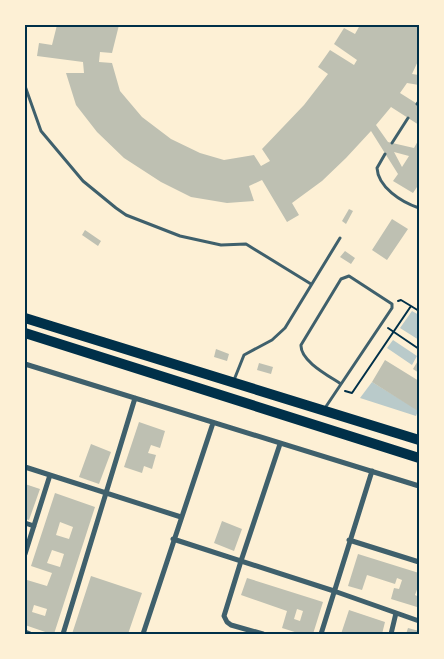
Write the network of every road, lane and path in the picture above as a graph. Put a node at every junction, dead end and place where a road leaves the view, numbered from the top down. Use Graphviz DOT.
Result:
graph roads {
  1 [pos="25,86"];
  2 [pos="408,118"];
  3 [pos="392,143"];
  4 [pos="385,154"];
  5 [pos="419,208"];
  6 [pos="340,238"];
  7 [pos="310,284"];
  8 [pos="392,304"];
  9 [pos="411,306"];
  10 [pos="419,311"];
  11 [pos="25,318"];
  12 [pos="382,323"];
  13 [pos="394,332"];
  14 [pos="25,333"];
  15 [pos="419,349"];
  16 [pos="25,364"];
  17 [pos="232,383"];
  18 [pos="340,386"];
  19 [pos="135,398"];
  20 [pos="323,411"];
  21 [pos="213,422"];
  22 [pos="419,440"];
  23 [pos="280,444"];
  24 [pos="419,458"];
  25 [pos="25,467"];
  26 [pos="372,471"];
  27 [pos="50,475"];
  28 [pos="419,486"];
  29 [pos="106,493"];
  30 [pos="181,517"];
  31 [pos="25,523"];
  32 [pos="34,526"];
  33 [pos="173,539"];
  34 [pos="349,540"];
  35 [pos="25,554"];
  36 [pos="241,561"];
  37 [pos="419,562"];
  38 [pos="334,591"];
  39 [pos="396,613"];
  40 [pos="419,621"];
  41 [pos="25,632"];
  42 [pos="30,634"];
  43 [pos="63,634"];
  44 [pos="143,634"];
  45 [pos="263,634"];
  46 [pos="321,634"];
  47 [pos="391,634"];
  1 -- 7 [label="lane"];
  2 -- 3 [label="lane"];
  4 -- 5 [label="lane"];
  6 -- 7 [label="lane"];
  7 -- 17 [label="lane"];
  8 -- 9 [label="path"];
  8 -- 12 [label="lane"];
  8 -- 18 [label="lane"];
  9 -- 10 [label="path"];
  9 -- 13 [label="path"];
  11 -- 17 [label="highway"];
  12 -- 13 [label="path"];
  12 -- 18 [label="lane"];
  13 -- 15 [label="path"];
  13 -- 18 [label="path"];
  14 -- 24 [label="highway"];
  16 -- 19 [label="street"];
  17 -- 20 [label="highway"];
  18 -- 20 [label="lane"];
  19 -- 21 [label="street"];
  19 -- 29 [label="street"];
  20 -- 22 [label="highway"];
  21 -- 23 [label="street"];
  21 -- 30 [label="street"];
  23 -- 26 [label="street"];
  23 -- 36 [label="street"];
  25 -- 27 [label="street"];
  26 -- 28 [label="street"];
  26 -- 34 [label="street"];
  27 -- 29 [label="street"];
  27 -- 32 [label="street"];
  29 -- 30 [label="street"];
  29 -- 43 [label="street"];
  30 -- 33 [label="street"];
  31 -- 32 [label="street"];
  32 -- 35 [label="street"];
  33 -- 36 [label="street"];
  33 -- 44 [label="street"];
  34 -- 37 [label="street"];
  34 -- 38 [label="street"];
  36 -- 38 [label="street"];
  36 -- 45 [label="street"];
  38 -- 39 [label="street"];
  38 -- 46 [label="street"];
  39 -- 40 [label="street"];
  39 -- 47 [label="street"];
  41 -- 42 [label="street"];
}
